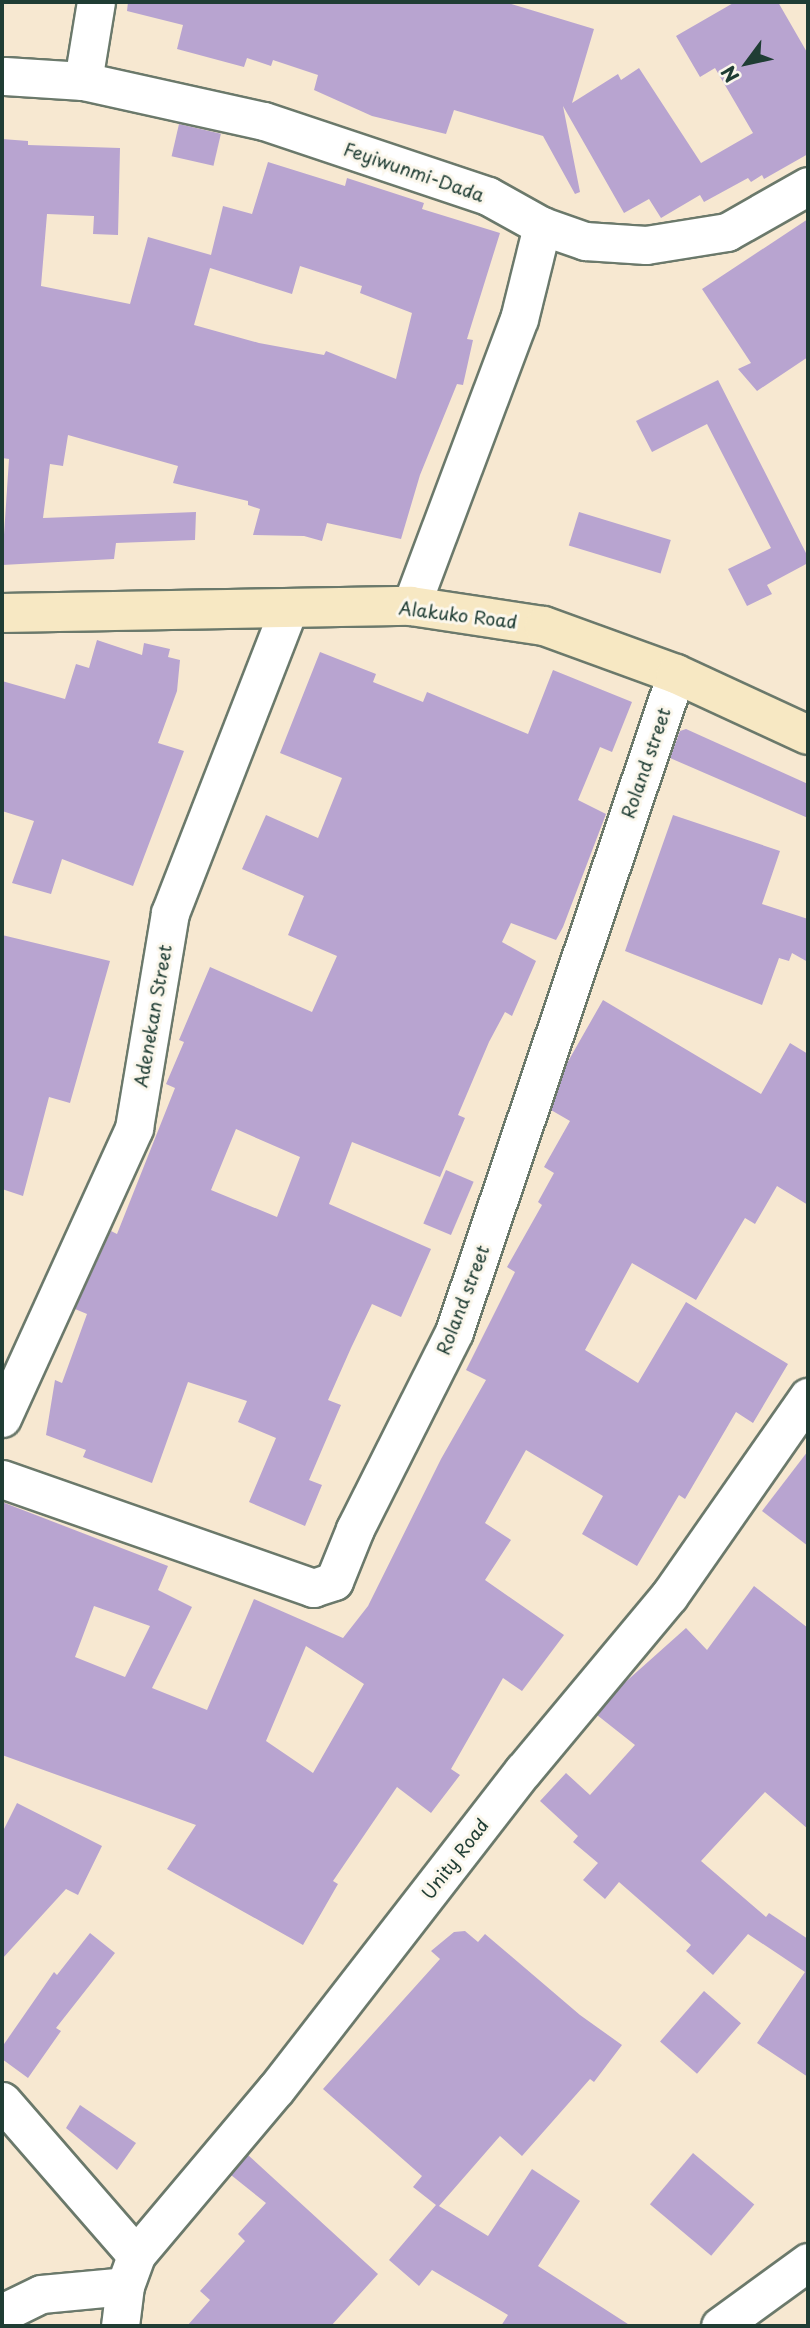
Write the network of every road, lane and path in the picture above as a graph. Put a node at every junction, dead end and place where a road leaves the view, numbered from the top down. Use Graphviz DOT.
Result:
graph roads {
  1 [pos="96,2"];
  2 [pos="5,76"];
  3 [pos="83,81"];
  4 [pos="808,186"];
  5 [pos="542,226"];
  6 [pos="411,606"];
  7 [pos="289,608"];
  8 [pos="2,613"];
  9 [pos="676,674"];
  10 [pos="808,735"];
  11 [pos="808,1397"];
  12 [pos="2,1418"];
  13 [pos="2,1479"];
  14 [pos="2,2101"];
  15 [pos="808,2262"];
  16 [pos="130,2270"];
  17 [pos="2,2313"];
  18 [pos="120,2326"];
  19 [pos="720,2326"];
  1 -- 3 [label="street"];
  2 -- 3 [label="street, Feyiwunmi-Dada"];
  3 -- 5 [label="street, Feyiwunmi-Dada"];
  4 -- 5 [label="street, Feyiwunmi-Dada"];
  5 -- 6 [label="street"];
  6 -- 7 [label="main road, Alakuko Road"];
  6 -- 9 [label="main road, Alakuko Road"];
  7 -- 8 [label="main road, Alakuko Road"];
  7 -- 12 [label="street, Adenekan Street"];
  9 -- 10 [label="main road, Alakuko Road"];
  9 -- 13 [label="street, Roland street"];
  11 -- 16 [label="street, Unity Road"];
  14 -- 16 [label="street"];
  15 -- 19 [label="street"];
  16 -- 17 [label="street"];
  16 -- 18 [label="street"];
}
